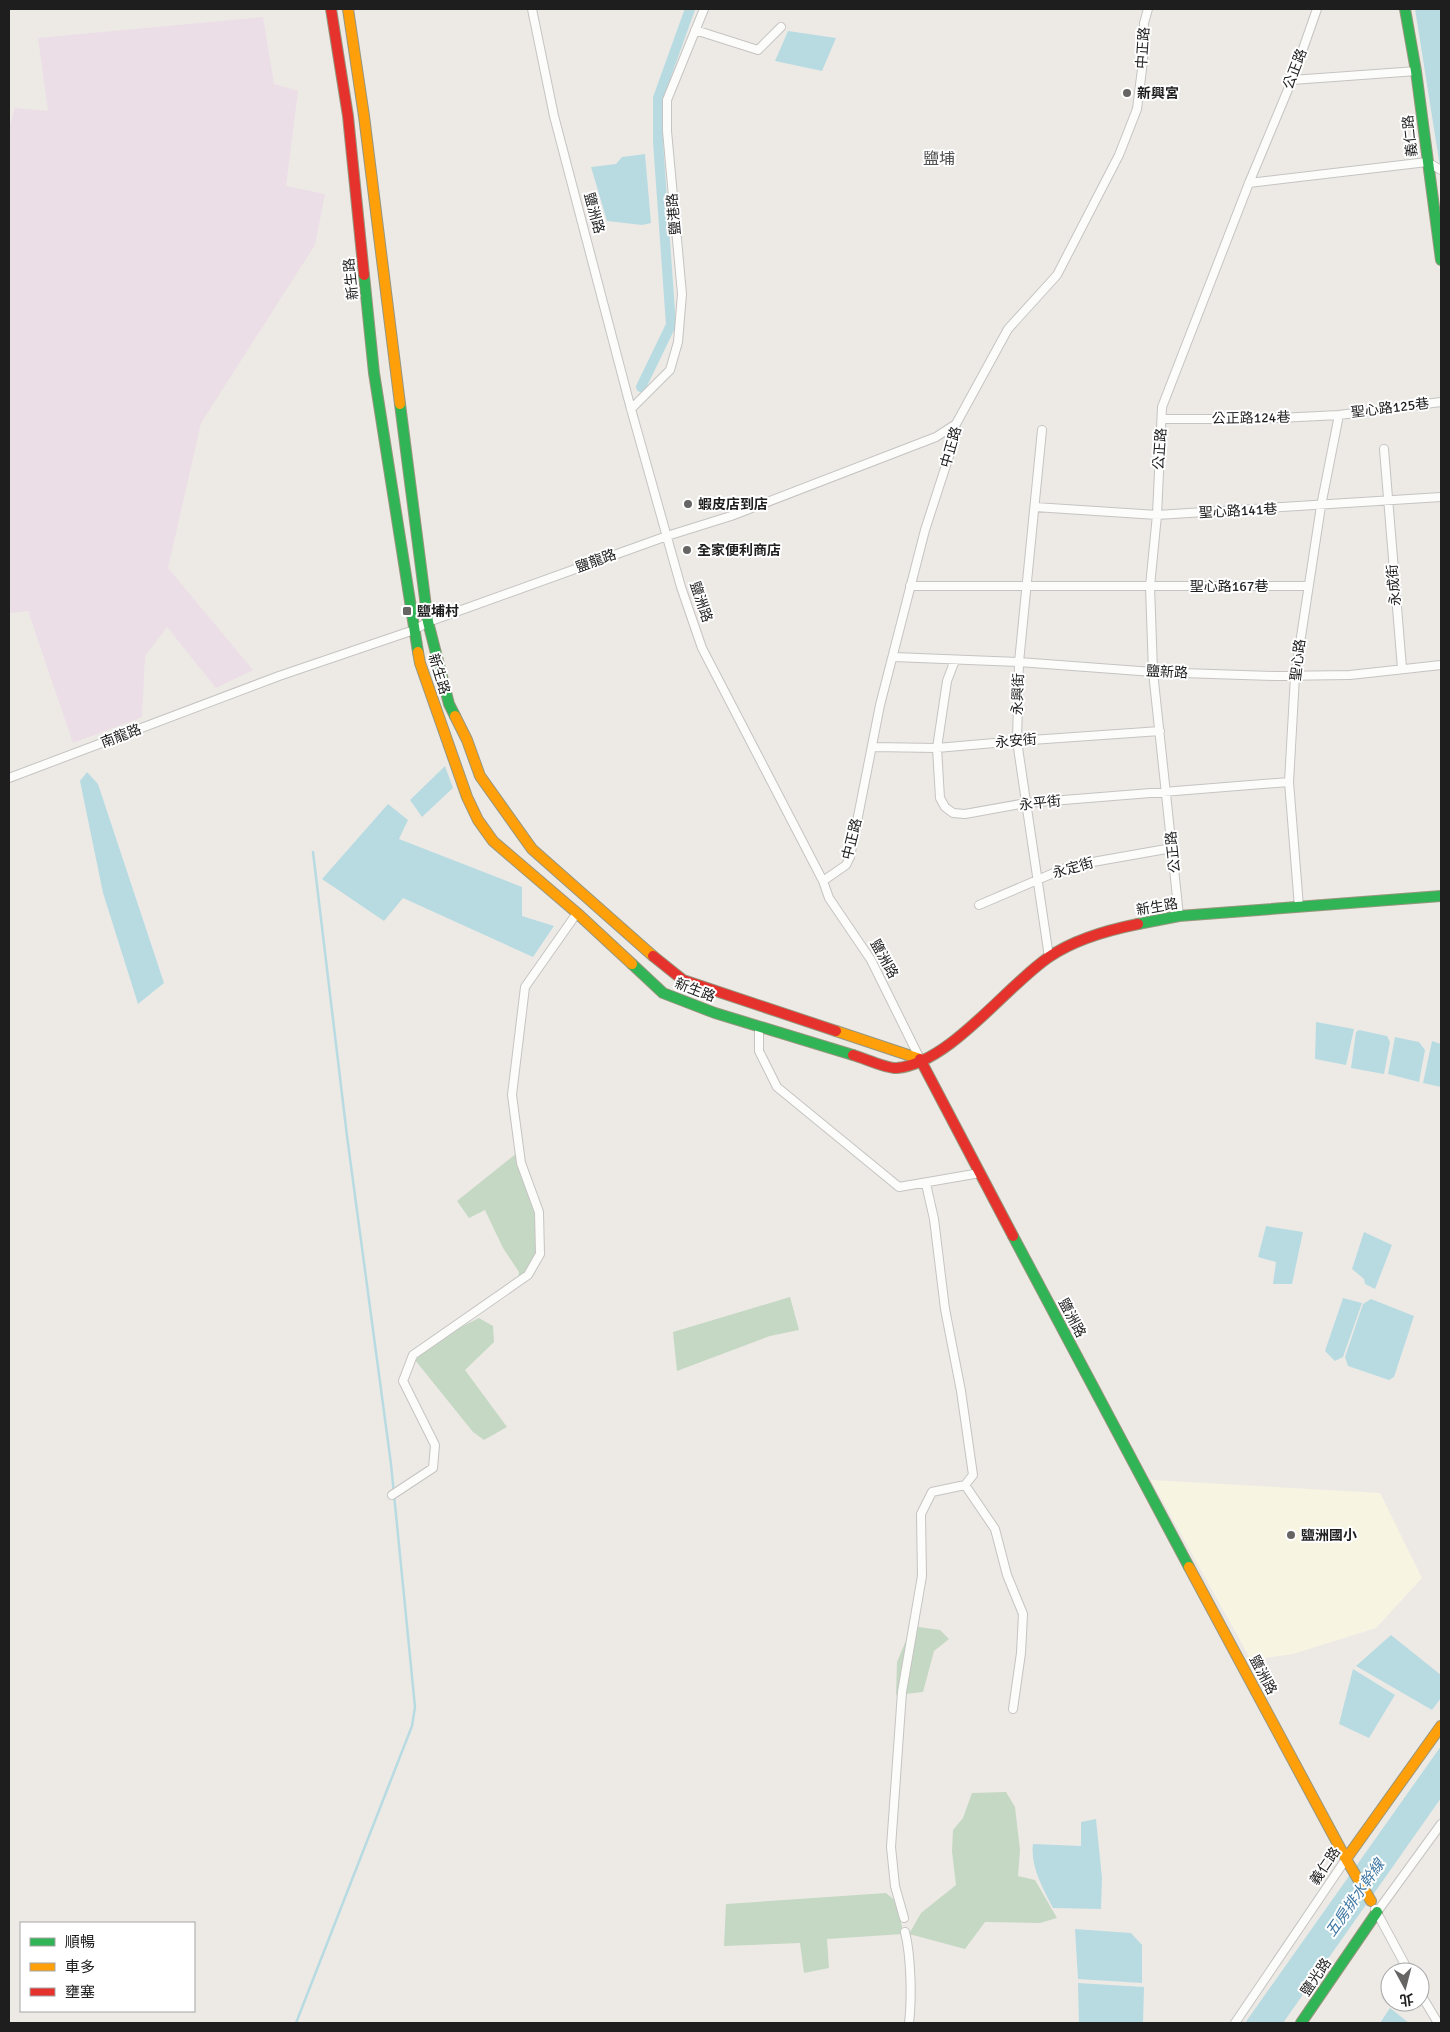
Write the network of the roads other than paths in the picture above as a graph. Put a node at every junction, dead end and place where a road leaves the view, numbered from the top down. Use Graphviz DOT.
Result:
graph roads {
  1 [pos="331,9"];
  2 [pos="348,9"];
  3 [pos="532,9"];
  4 [pos="704,9"];
  5 [pos="1148,9"];
  6 [pos="1317,9"];
  7 [pos="1405,9"];
  8 [pos="781,27"];
  9 [pos="695,30"];
  10 [pos="1417,71"];
  11 [pos="1292,80"];
  12 [pos="1427,162"];
  13 [pos="1441,170"];
  14 [pos="1249,183"];
  15 [pos="1441,260"];
  16 [pos="1441,402"];
  17 [pos="631,409"];
  18 [pos="1339,414"];
  19 [pos="1162,419"];
  20 [pos="956,424"];
  21 [pos="1042,430"];
  22 [pos="1384,449"];
  23 [pos="1441,497"];
  24 [pos="1387,501"];
  25 [pos="1321,506"];
  26 [pos="1036,507"];
  27 [pos="1157,515"];
  28 [pos="667,536"];
  29 [pos="1027,585"];
  30 [pos="910,586"];
  31 [pos="1150,586"];
  32 [pos="1307,586"];
  33 [pos="428,622"];
  34 [pos="414,630"];
  35 [pos="894,657"];
  36 [pos="955,660"];
  37 [pos="1019,662"];
  38 [pos="1441,665"];
  39 [pos="1402,668"];
  40 [pos="1153,672"];
  41 [pos="1295,676"];
  42 [pos="233,694"];
  43 [pos="1160,731"];
  44 [pos="1016,740"];
  45 [pos="872,747"];
  46 [pos="936,748"];
  47 [pos="9,778"];
  48 [pos="1289,782"];
  49 [pos="1166,792"];
  50 [pos="1026,803"];
  51 [pos="1172,848"];
  52 [pos="1036,880"];
  53 [pos="823,881"];
  54 [pos="1441,896"];
  55 [pos="979,904"];
  56 [pos="1299,907"];
  57 [pos="577,913"];
  58 [pos="1179,916"];
  59 [pos="1049,957"];
  60 [pos="759,1026"];
  61 [pos="920,1059"];
  62 [pos="980,1173"];
  63 [pos="926,1184"];
  64 [pos="966,1485"];
  65 [pos="392,1495"];
  66 [pos="1013,1709"];
  67 [pos="1441,1726"];
  68 [pos="1441,1824"];
  69 [pos="1346,1859"];
  70 [pos="1371,1901"];
  71 [pos="1377,1912"];
  72 [pos="904,1918"];
  73 [pos="905,1932"];
  74 [pos="1404,1962"];
  75 [pos="1430,2010"];
  76 [pos="909,2023"];
  77 [pos="1235,2023"];
  78 [pos="1301,2023"];
  79 [pos="1438,2023"];
  1 -- 34 [label="street, 新生路"];
  2 -- 33 [label="street, 新生路"];
  3 -- 17 [label="street, 鹽洲路"];
  4 -- 9 [label="street, 鹽港路"];
  5 -- 20 [label="street, 中正路"];
  6 -- 11 [label="street, 公正路"];
  7 -- 10 [label="street, 義仁路"];
  8 -- 9 [label="street"];
  9 -- 17 [label="street, 鹽港路"];
  10 -- 11 [label="street"];
  10 -- 12 [label="street, 義仁路"];
  11 -- 14 [label="street, 公正路"];
  12 -- 13 [label="street"];
  12 -- 14 [label="street"];
  12 -- 15 [label="street, 義仁路"];
  14 -- 19 [label="street, 公正路"];
  16 -- 18 [label="street, 聖心路125巷"];
  17 -- 28 [label="street, 鹽洲路"];
  18 -- 19 [label="street, 公正路124巷"];
  18 -- 25 [label="street, 聖心路"];
  19 -- 27 [label="street, 公正路"];
  20 -- 28 [label="street, 鹽龍路"];
  20 -- 30 [label="street, 中正路"];
  21 -- 26 [label="street, 永興街"];
  22 -- 24 [label="street, 永成街"];
  23 -- 24 [label="street, 聖心路141巷"];
  24 -- 25 [label="street, 聖心路141巷"];
  24 -- 39 [label="street, 永成街"];
  25 -- 27 [label="street, 聖心路141巷"];
  25 -- 32 [label="street, 聖心路"];
  26 -- 27 [label="street, 聖心路141巷"];
  26 -- 29 [label="street, 永興街"];
  27 -- 31 [label="street, 公正路"];
  28 -- 33 [label="street, 鹽龍路"];
  28 -- 53 [label="street, 鹽洲路"];
  29 -- 30 [label="street, 聖心路167巷"];
  29 -- 31 [label="street, 聖心路167巷"];
  29 -- 37 [label="street, 永興街"];
  30 -- 35 [label="street, 中正路"];
  31 -- 32 [label="street, 聖心路167巷"];
  31 -- 40 [label="street, 公正路"];
  32 -- 41 [label="street, 聖心路"];
  33 -- 34 [label="street, 鹽龍路"];
  33 -- 61 [label="street, 新生路"];
  34 -- 42 [label="street, 鹽龍路"];
  34 -- 57 [label="street, 新生路"];
  35 -- 36 [label="street, 鹽新路"];
  35 -- 45 [label="street, 中正路"];
  36 -- 37 [label="street, 鹽新路"];
  36 -- 46 [label="street, 永平街"];
  37 -- 40 [label="street, 鹽新路"];
  37 -- 44 [label="street, 永興街"];
  38 -- 39 [label="street, 鹽新路"];
  39 -- 41 [label="street, 鹽新路"];
  40 -- 41 [label="street, 鹽新路"];
  40 -- 43 [label="street, 公正路"];
  41 -- 48 [label="street, 聖心路"];
  42 -- 47 [label="street, 南龍路"];
  43 -- 44 [label="street, 永安街"];
  43 -- 49 [label="street, 公正路"];
  44 -- 46 [label="street, 永安街"];
  44 -- 50 [label="street, 永興街"];
  45 -- 46 [label="street, 永安街"];
  45 -- 53 [label="street, 中正路"];
  46 -- 50 [label="street, 永平街"];
  48 -- 49 [label="street, 永平街"];
  48 -- 56 [label="street, 聖心路"];
  49 -- 50 [label="street, 永平街"];
  49 -- 51 [label="street, 公正路"];
  50 -- 52 [label="street, 永興街"];
  51 -- 52 [label="street, 永定街"];
  51 -- 58 [label="street, 公正路"];
  52 -- 55 [label="street, 永定街"];
  52 -- 59 [label="street, 永興街"];
  53 -- 61 [label="street, 鹽洲路"];
  54 -- 56 [label="street, 新生路"];
  56 -- 58 [label="street, 新生路"];
  57 -- 60 [label="street, 新生路"];
  57 -- 65 [label="street"];
  58 -- 59 [label="street, 新生路"];
  59 -- 61 [label="street, 新生路"];
  60 -- 61 [label="street, 新生路"];
  60 -- 63 [label="street"];
  61 -- 62 [label="street, 鹽洲路"];
  62 -- 63 [label="street"];
  62 -- 69 [label="street, 鹽洲路"];
  63 -- 64 [label="street"];
  64 -- 66 [label="street"];
  64 -- 72 [label="street"];
  67 -- 69 [label="street, 義仁路"];
  68 -- 71 [label="street, 鹽光路"];
  69 -- 70 [label="street, 鹽洲路"];
  69 -- 77 [label="street, 義仁路"];
  70 -- 71 [label="street"];
  71 -- 74 [label="street"];
  71 -- 78 [label="street, 鹽光路"];
  73 -- 76 [label="street"];
  75 -- 79 [label="street"];
}
